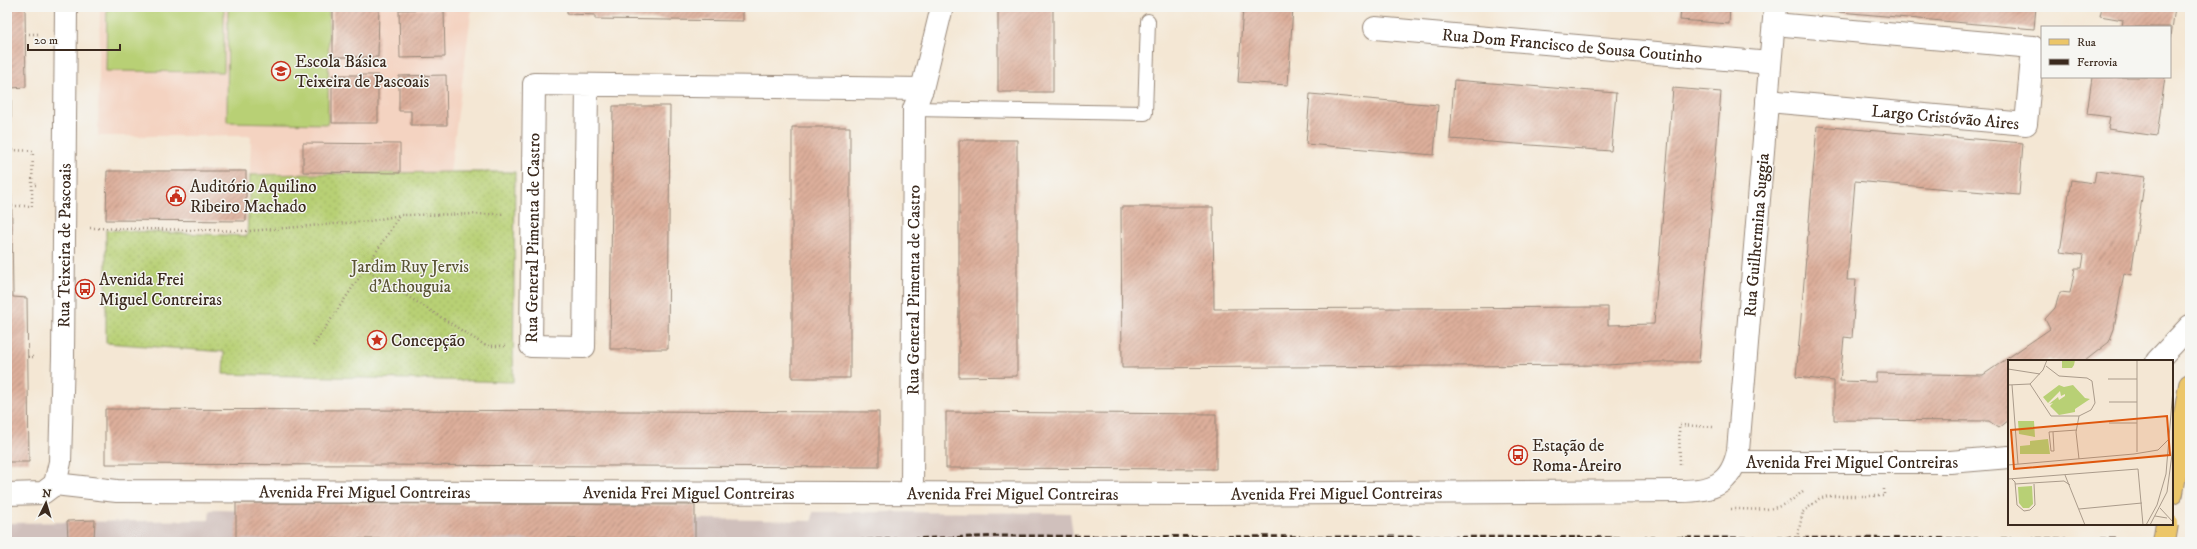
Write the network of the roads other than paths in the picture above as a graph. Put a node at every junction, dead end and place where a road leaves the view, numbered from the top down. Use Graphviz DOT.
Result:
graph roads {
  1 [pos="66,7"];
  2 [pos="942,7"];
  3 [pos="1775,15"];
  4 [pos="1148,21"];
  5 [pos="1375,28"];
  6 [pos="1770,63"];
  7 [pos="587,85"];
  8 [pos="922,88"];
  9 [pos="1767,101"];
  10 [pos="914,109"];
  11 [pos="2190,326"];
  12 [pos="2158,360"];
  13 [pos="2190,385"];
  14 [pos="2185,453"];
  15 [pos="2008,457"];
  16 [pos="1736,462"];
  17 [pos="55,484"];
  18 [pos="2173,490"];
  19 [pos="912,493"];
  20 [pos="7,494"];
  21 [pos="2167,525"];
  22 [pos="2164,542"];
  1 -- 17 [label="street, Rua Teixeira de Pascoais"];
  2 -- 8 [label="street, Rua General Pimenta de Castro"];
  3 -- 6 [label="street, Rua Guilhermina Suggia"];
  3 -- 9 [label="street, Largo Cristóvão Aires"];
  4 -- 10 [label="lane"];
  5 -- 6 [label="street, Rua Dom Francisco de Sousa Coutinho"];
  6 -- 9 [label="street, Rua Guilhermina Suggia"];
  7 -- 7 [label="street, Rua General Pimenta de Castro"];
  7 -- 8 [label="street, Rua General Pimenta de Castro"];
  8 -- 10 [label="street, Rua General Pimenta de Castro"];
  9 -- 16 [label="street, Rua Guilhermina Suggia"];
  10 -- 19 [label="street, Rua General Pimenta de Castro"];
  11 -- 12 [label="street"];
  13 -- 14 [label="main road"];
  14 -- 18 [label="main road"];
  15 -- 16 [label="street, Avenida Frei Miguel Contreiras"];
  16 -- 19 [label="street, Avenida Frei Miguel Contreiras"];
  17 -- 19 [label="street, Avenida Frei Miguel Contreiras"];
  17 -- 20 [label="street"];
  21 -- 22 [label="main road, bridge"];
}
